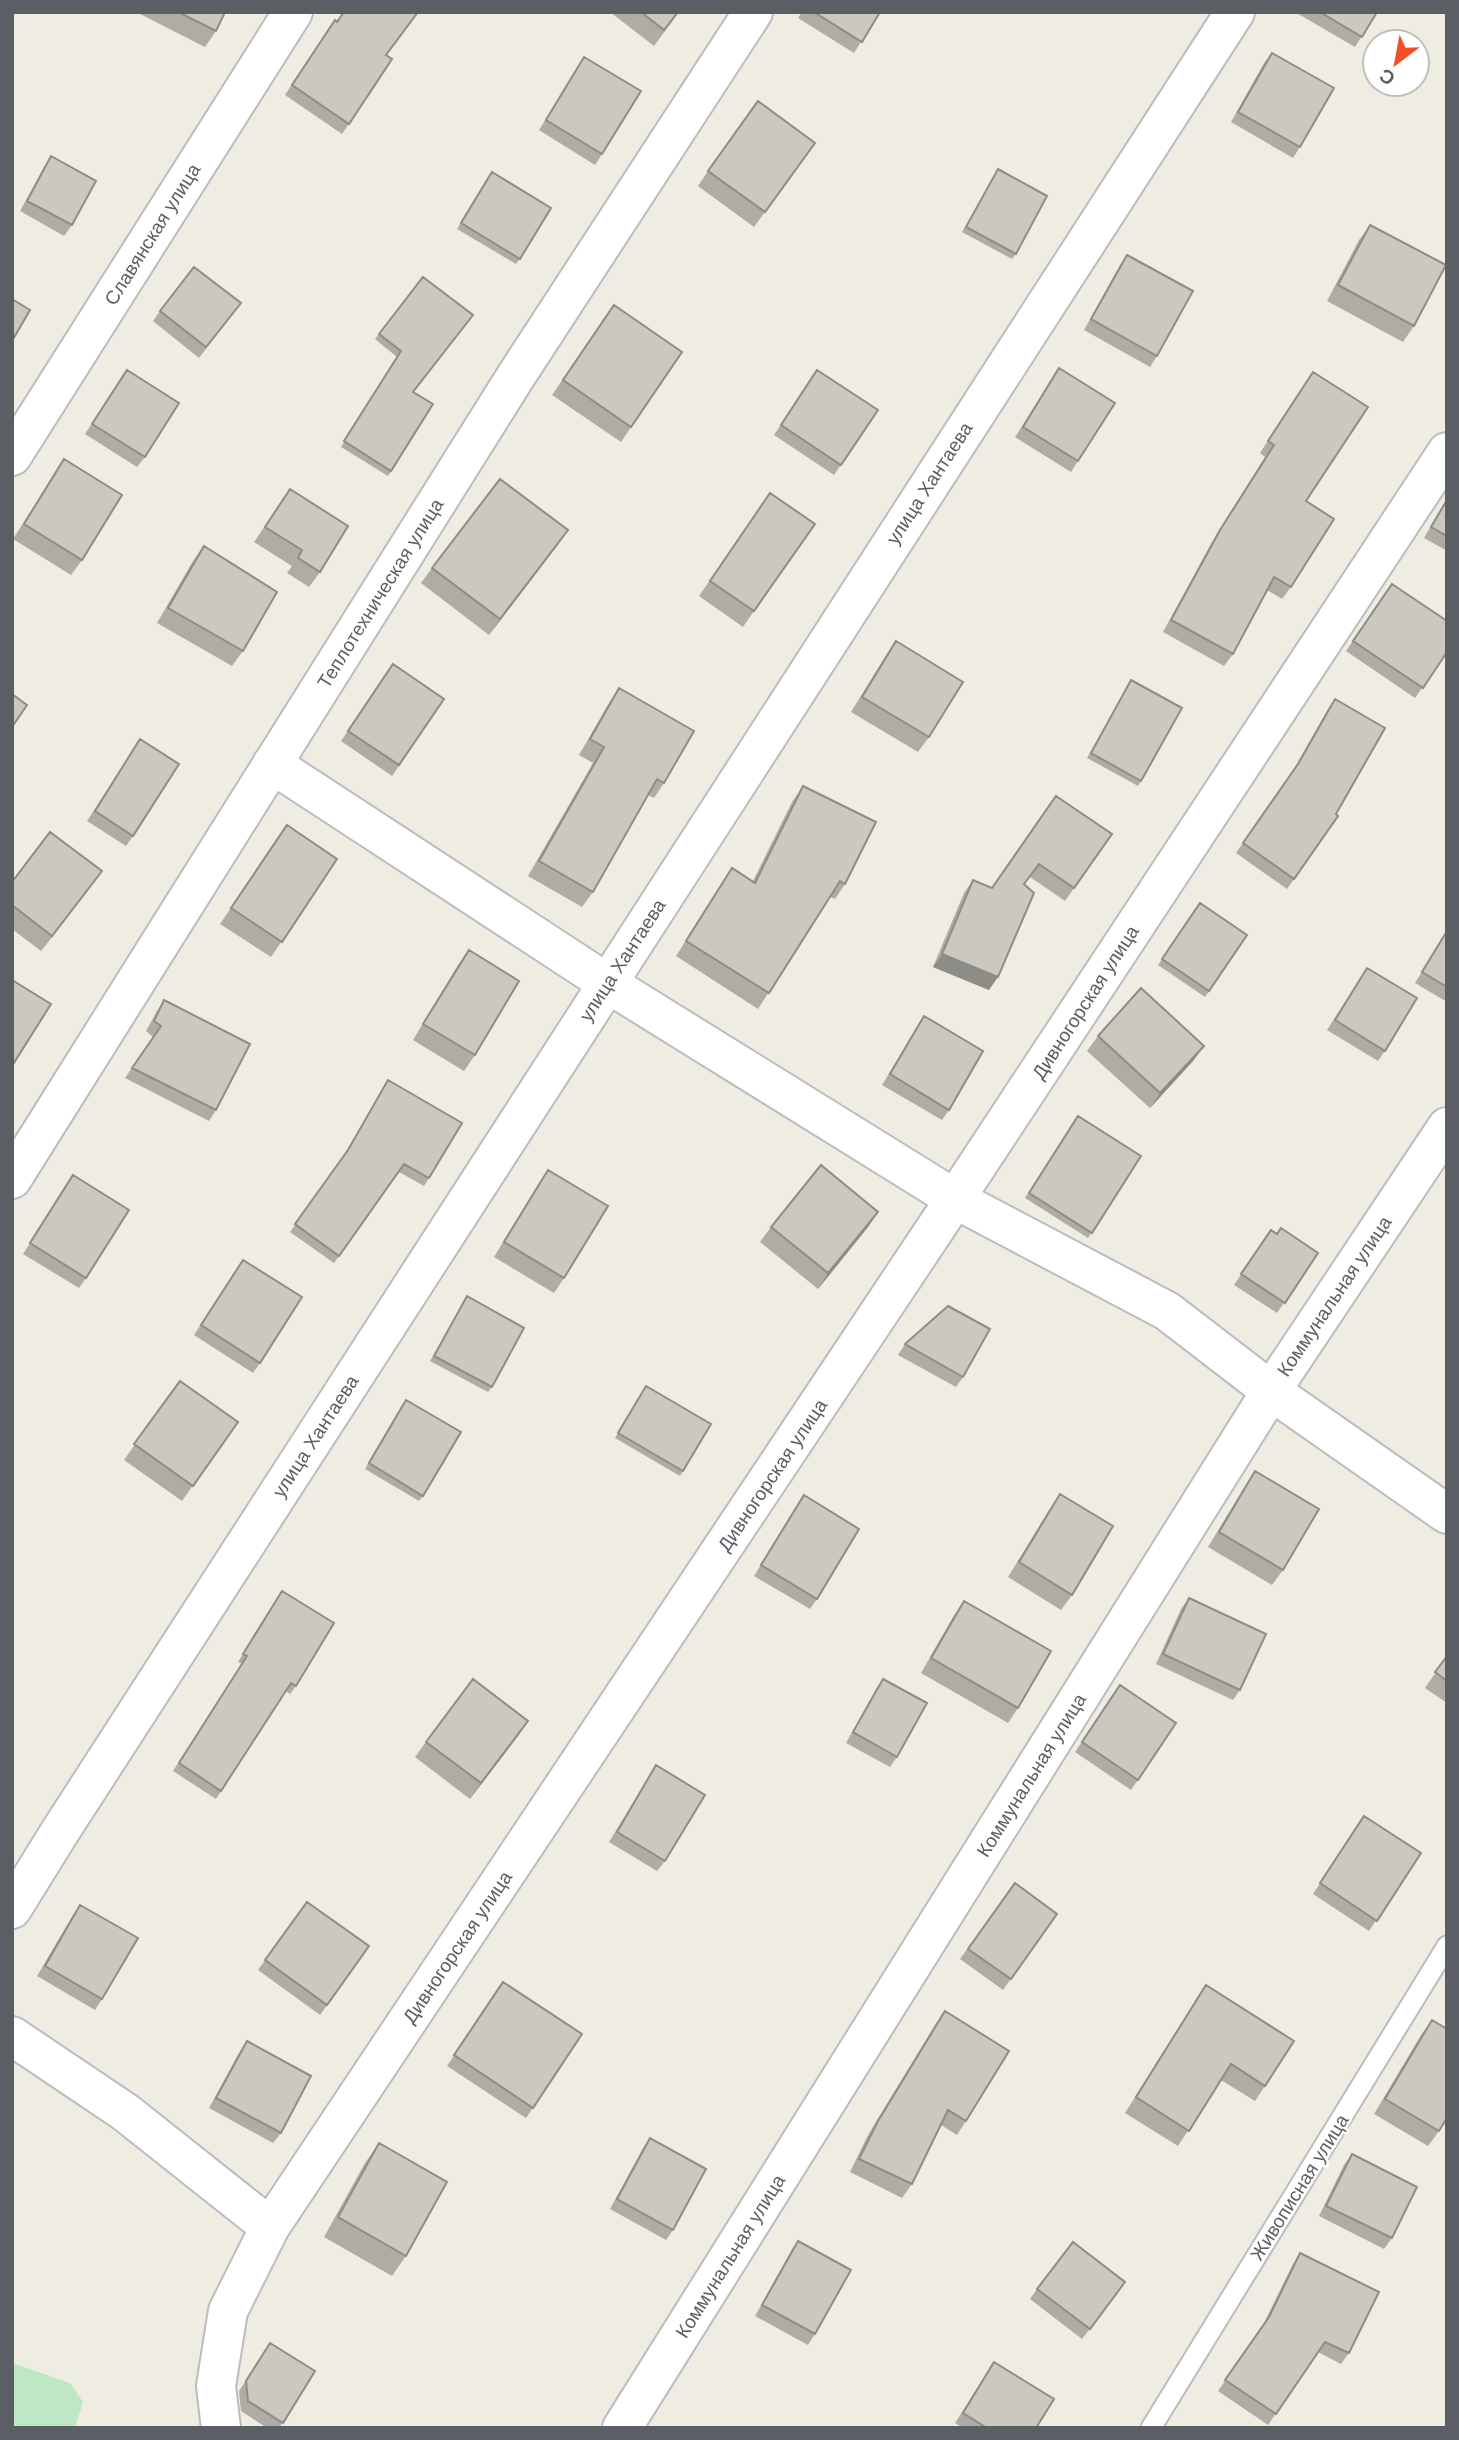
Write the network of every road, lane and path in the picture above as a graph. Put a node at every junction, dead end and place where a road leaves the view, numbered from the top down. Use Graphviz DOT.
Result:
graph roads {
  1 [pos="293,12"];
  2 [pos="753,12"];
  3 [pos="1235,12"];
  4 [pos="1447,452"];
  5 [pos="12,456"];
  6 [pos="272,764"];
  7 [pos="607,983"];
  8 [pos="1447,1127"];
  9 [pos="12,1179"];
  10 [pos="955,1199"];
  11 [pos="1271,1391"];
  12 [pos="1447,1514"];
  13 [pos="12,1909"];
  14 [pos="1447,1946"];
  15 [pos="12,2036"];
  16 [pos="270,2227"];
  17 [pos="221,2428"];
  18 [pos="622,2428"];
  19 [pos="1151,2428"];
  1 -- 5 [label="street, Славянская улица"];
  2 -- 6 [label="street, Теплотехническая улица"];
  3 -- 7 [label="street, улица Хантаева"];
  4 -- 10 [label="street, Дивногорская улица"];
  6 -- 7 [label="street"];
  6 -- 9 [label="street, Теплотехническая улица"];
  7 -- 10 [label="street"];
  7 -- 13 [label="street, улица Хантаева"];
  8 -- 11 [label="street, Коммунальная улица"];
  10 -- 11 [label="street"];
  10 -- 16 [label="street, Дивногорская улица"];
  11 -- 12 [label="street"];
  11 -- 18 [label="street, Коммунальная улица"];
  14 -- 19 [label="lane, Живописная улица"];
  15 -- 16 [label="street"];
  16 -- 17 [label="street"];
}
